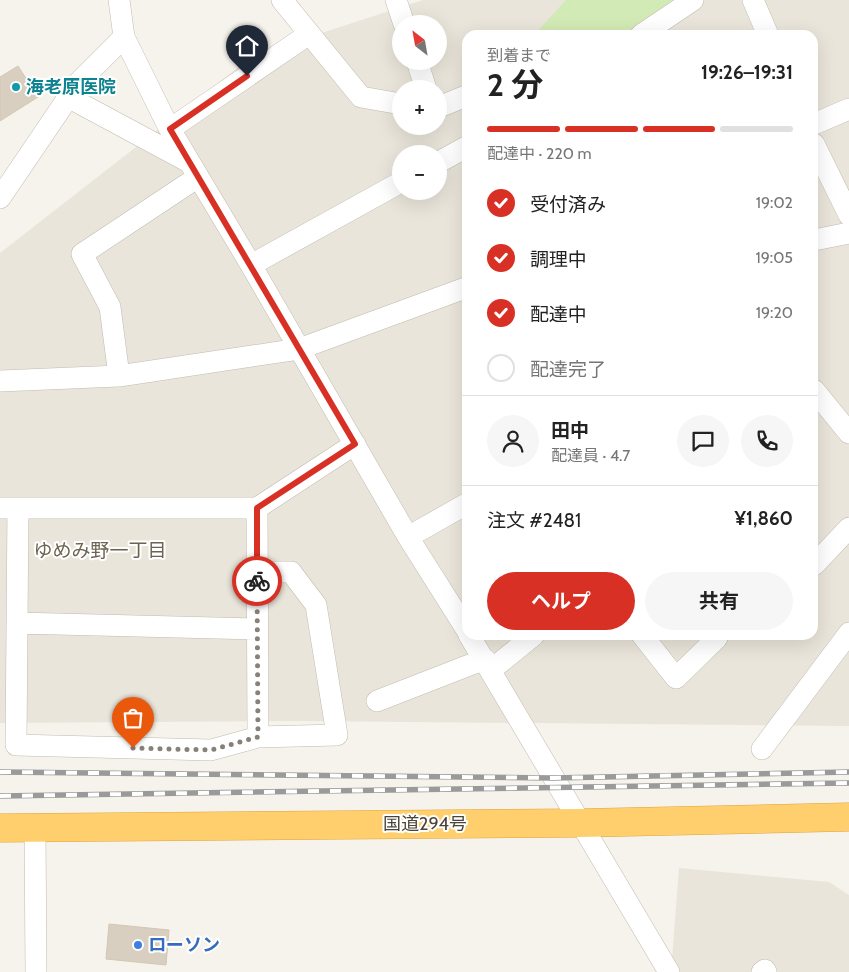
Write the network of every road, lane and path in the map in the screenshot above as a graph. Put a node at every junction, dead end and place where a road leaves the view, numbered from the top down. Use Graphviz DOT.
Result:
graph roads {
  1 [pos="119,0"];
  2 [pos="282,0"];
  3 [pos="396,0"];
  4 [pos="693,0"];
  5 [pos="753,0"];
  6 [pos="401,15"];
  7 [pos="648,30"];
  8 [pos="766,30"];
  9 [pos="309,34"];
  10 [pos="124,37"];
  11 [pos="68,98"];
  12 [pos="462,98"];
  13 [pos="392,102"];
  14 [pos="447,104"];
  15 [pos="849,109"];
  16 [pos="818,122"];
  17 [pos="170,129"];
  18 [pos="462,149"];
  19 [pos="818,152"];
  20 [pos="447,158"];
  21 [pos="194,169"];
  22 [pos="392,187"];
  23 [pos="0,198"];
  24 [pos="849,216"];
  25 [pos="849,233"];
  26 [pos="818,239"];
  27 [pos="251,265"];
  28 [pos="462,290"];
  29 [pos="298,349"];
  30 [pos="119,376"];
  31 [pos="0,381"];
  32 [pos="818,395"];
  33 [pos="849,433"];
  34 [pos="355,444"];
  35 [pos="462,506"];
  36 [pos="9,508"];
  37 [pos="257,508"];
  38 [pos="849,528"];
  39 [pos="408,537"];
  40 [pos="818,561"];
  41 [pos="257,572"];
  42 [pos="17,623"];
  43 [pos="462,624"];
  44 [pos="257,629"];
  45 [pos="849,633"];
  46 [pos="472,640"];
  47 [pos="526,640"];
  48 [pos="646,640"];
  49 [pos="714,640"];
  50 [pos="488,665"];
  51 [pos="377,701"];
  52 [pos="258,737"];
  53 [pos="762,749"];
  54 [pos="849,817"];
  55 [pos="580,823"];
  56 [pos="35,827"];
  57 [pos="0,828"];
  58 [pos="36,972"];
  59 [pos="669,972"];
  60 [pos="762,972"];
  61 [pos="766,972"];
  1 -- 10 [label="street"];
  2 -- 9 [label="street"];
  3 -- 6 [label="street"];
  4 -- 7 [label="street"];
  5 -- 8 [label="street"];
  9 -- 13 [label="street"];
  9 -- 17 [label="street"];
  10 -- 11 [label="street"];
  10 -- 17 [label="street"];
  11 -- 21 [label="street"];
  11 -- 23 [label="street"];
  12 -- 14 [label="street"];
  15 -- 16 [label="street"];
  17 -- 21 [label="street"];
  18 -- 20 [label="street"];
  19 -- 24 [label="street"];
  21 -- 27 [label="street"];
  21 -- 30 [label="street"];
  22 -- 27 [label="street"];
  25 -- 26 [label="street"];
  27 -- 29 [label="street"];
  28 -- 29 [label="street"];
  29 -- 30 [label="street"];
  29 -- 34 [label="street"];
  30 -- 31 [label="street"];
  32 -- 33 [label="street"];
  34 -- 37 [label="street"];
  34 -- 39 [label="street"];
  35 -- 39 [label="street"];
  36 -- 37 [label="street"];
  36 -- 42 [label="street"];
  37 -- 41 [label="street"];
  38 -- 40 [label="street"];
  39 -- 43 [label="street"];
  41 -- 44 [label="street"];
  41 -- 52 [label="street"];
  42 -- 44 [label="street"];
  42 -- 52 [label="street"];
  44 -- 52 [label="street"];
  45 -- 53 [label="street"];
  46 -- 50 [label="street"];
  47 -- 50 [label="street"];
  48 -- 49 [label="street"];
  50 -- 51 [label="street"];
  50 -- 55 [label="street"];
  54 -- 55 [label="highway, 国道294号"];
  55 -- 56 [label="highway, 国道294号"];
  55 -- 59 [label="street"];
  56 -- 57 [label="highway, 国道294号"];
  56 -- 58 [label="street"];
  60 -- 61 [label="street"];
}
